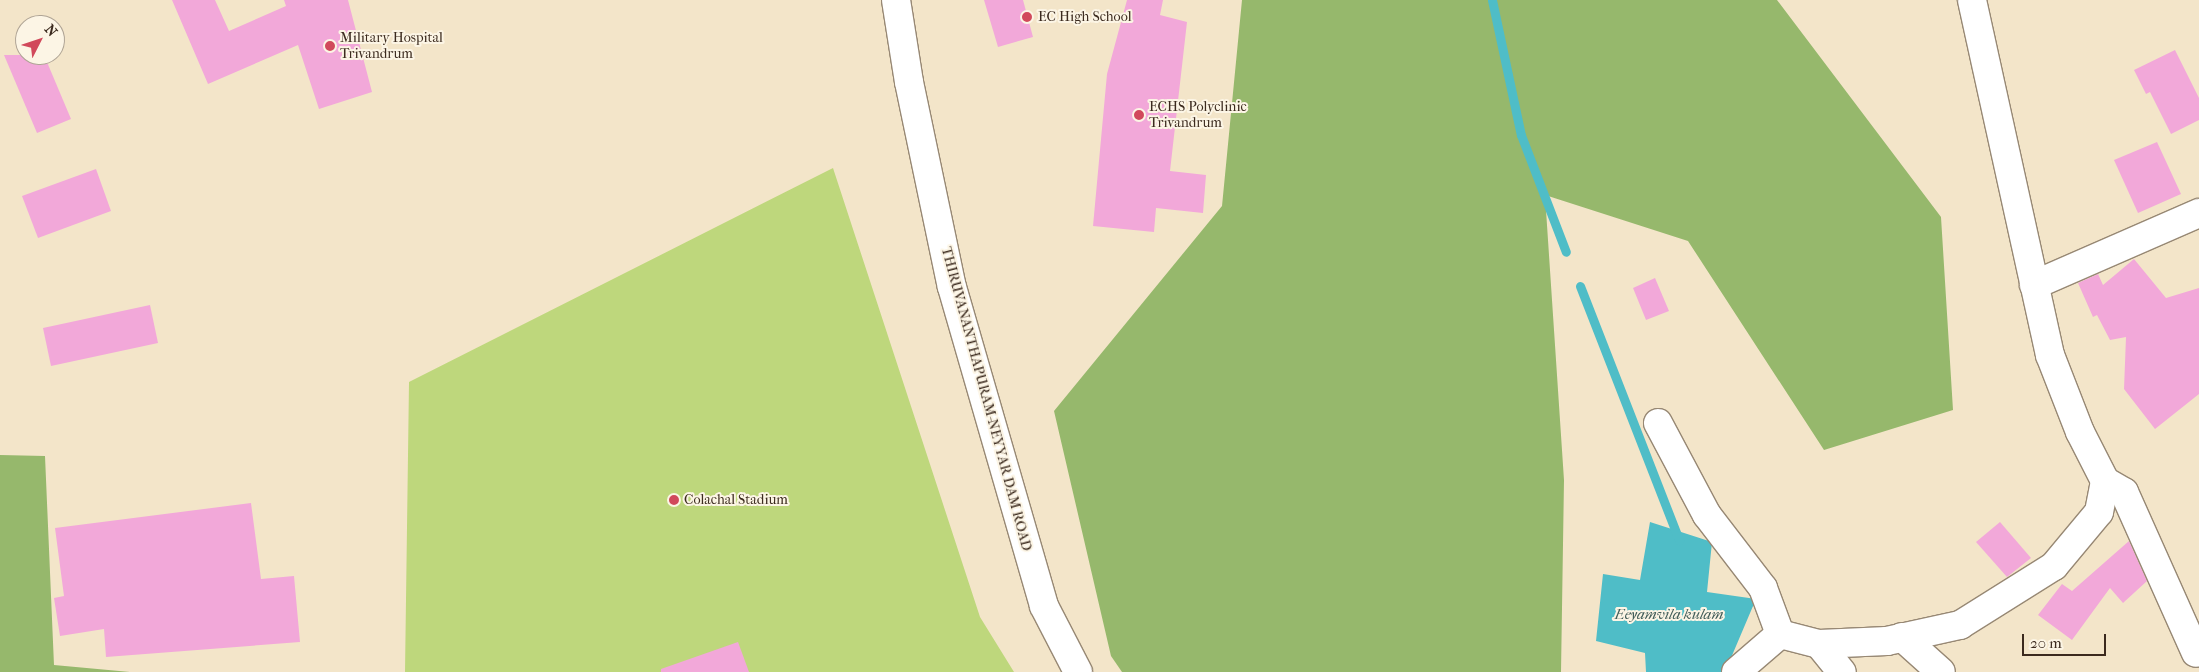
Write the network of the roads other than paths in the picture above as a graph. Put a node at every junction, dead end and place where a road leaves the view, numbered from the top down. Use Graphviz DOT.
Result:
graph roads {
  1 [pos="896,0"];
  2 [pos="1972,0"];
  3 [pos="2199,213"];
  4 [pos="2034,285"];
  5 [pos="1658,423"];
  6 [pos="2105,481"];
  7 [pos="1780,634"];
  8 [pos="1902,637"];
  9 [pos="1819,644"];
  10 [pos="2196,653"];
  11 [pos="1078,672"];
  12 [pos="1736,672"];
  13 [pos="1842,672"];
  14 [pos="1941,672"];
  1 -- 11 [label="street, THIRUVANANTHAPURAM-NEYYAR DAM ROAD"];
  2 -- 4 [label="street"];
  3 -- 4 [label="street"];
  4 -- 6 [label="street"];
  5 -- 7 [label="street"];
  6 -- 8 [label="street"];
  6 -- 10 [label="street"];
  7 -- 9 [label="street"];
  7 -- 12 [label="street"];
  8 -- 9 [label="street"];
  8 -- 14 [label="street"];
  9 -- 13 [label="street"];
}
